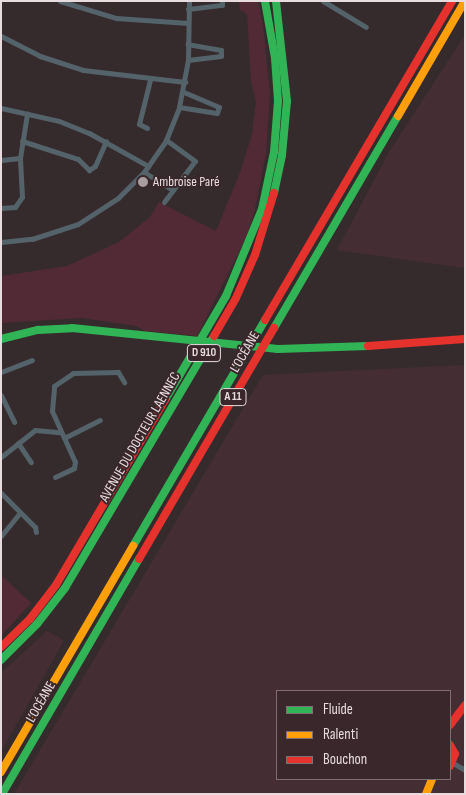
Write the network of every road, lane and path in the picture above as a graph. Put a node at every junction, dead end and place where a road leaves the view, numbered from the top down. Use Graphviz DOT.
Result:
graph roads {
  1 [pos="60,1"];
  2 [pos="189,1"];
  3 [pos="222,1"];
  4 [pos="265,1"];
  5 [pos="276,1"];
  6 [pos="323,1"];
  7 [pos="452,1"];
  8 [pos="465,1"];
  9 [pos="188,9"];
  10 [pos="188,23"];
  11 [pos="366,27"];
  12 [pos="1,36"];
  13 [pos="188,44"];
  14 [pos="188,60"];
  15 [pos="150,80"];
  16 [pos="185,82"];
  17 [pos="183,92"];
  18 [pos="179,107"];
  19 [pos="1,108"];
  20 [pos="27,114"];
  21 [pos="146,128"];
  22 [pos="166,140"];
  23 [pos="22,141"];
  24 [pos="106,141"];
  25 [pos="20,158"];
  26 [pos="1,160"];
  27 [pos="148,166"];
  28 [pos="144,172"];
  29 [pos="173,190"];
  30 [pos="164,202"];
  31 [pos="1,208"];
  32 [pos="1,242"];
  33 [pos="1,339"];
  34 [pos="465,339"];
  35 [pos="32,360"];
  36 [pos="1,372"];
  37 [pos="124,382"];
  38 [pos="1,395"];
  39 [pos="4,406"];
  40 [pos="100,420"];
  41 [pos="14,422"];
  42 [pos="60,432"];
  43 [pos="64,438"];
  44 [pos="18,443"];
  45 [pos="1,457"];
  46 [pos="31,462"];
  47 [pos="55,477"];
  48 [pos="1,493"];
  49 [pos="19,514"];
  50 [pos="36,532"];
  51 [pos="1,536"];
  52 [pos="1,647"];
  53 [pos="1,660"];
  54 [pos="465,705"];
  55 [pos="451,724"];
  56 [pos="451,747"];
  57 [pos="452,764"];
  58 [pos="465,770"];
  59 [pos="1,772"];
  60 [pos="432,780"];
  61 [pos="2,794"];
  62 [pos="426,794"];
  1 -- 10 [label="street"];
  2 -- 9 [label="street"];
  3 -- 9 [label="street"];
  4 -- 52 [label="main road, AVENUE DU DOCTEUR LAENNEC / D 910"];
  5 -- 53 [label="main road, AVENUE DU DOCTEUR LAENNEC / D 910"];
  6 -- 11 [label="street"];
  7 -- 59 [label="main road, L’OCÉANE / A 11"];
  8 -- 61 [label="main road, L’OCÉANE / A 11"];
  9 -- 10 [label="street"];
  10 -- 13 [label="street"];
  12 -- 15 [label="street"];
  13 -- 14 [label="street"];
  13 -- 14 [label="street"];
  14 -- 16 [label="street"];
  15 -- 16 [label="street"];
  15 -- 21 [label="street"];
  16 -- 17 [label="street"];
  17 -- 18 [label="street"];
  17 -- 18 [label="street"];
  18 -- 22 [label="street"];
  19 -- 20 [label="street"];
  20 -- 23 [label="street"];
  20 -- 24 [label="street"];
  22 -- 27 [label="street"];
  22 -- 29 [label="street"];
  23 -- 24 [label="street"];
  23 -- 25 [label="street"];
  24 -- 27 [label="street"];
  25 -- 26 [label="street"];
  25 -- 31 [label="street"];
  27 -- 28 [label="street"];
  28 -- 29 [label="street"];
  28 -- 32 [label="street"];
  29 -- 30 [label="street"];
  33 -- 34 [label="main road"];
  35 -- 36 [label="street"];
  37 -- 42 [label="street"];
  38 -- 39 [label="street"];
  39 -- 41 [label="street"];
  40 -- 43 [label="street"];
  42 -- 43 [label="street"];
  42 -- 44 [label="street"];
  43 -- 47 [label="street"];
  44 -- 45 [label="street"];
  44 -- 46 [label="street"];
  48 -- 49 [label="street"];
  49 -- 50 [label="street"];
  49 -- 51 [label="street"];
  54 -- 55 [label="main road"];
  56 -- 57 [label="main road"];
  57 -- 58 [label="street"];
  60 -- 62 [label="main road"];
}
